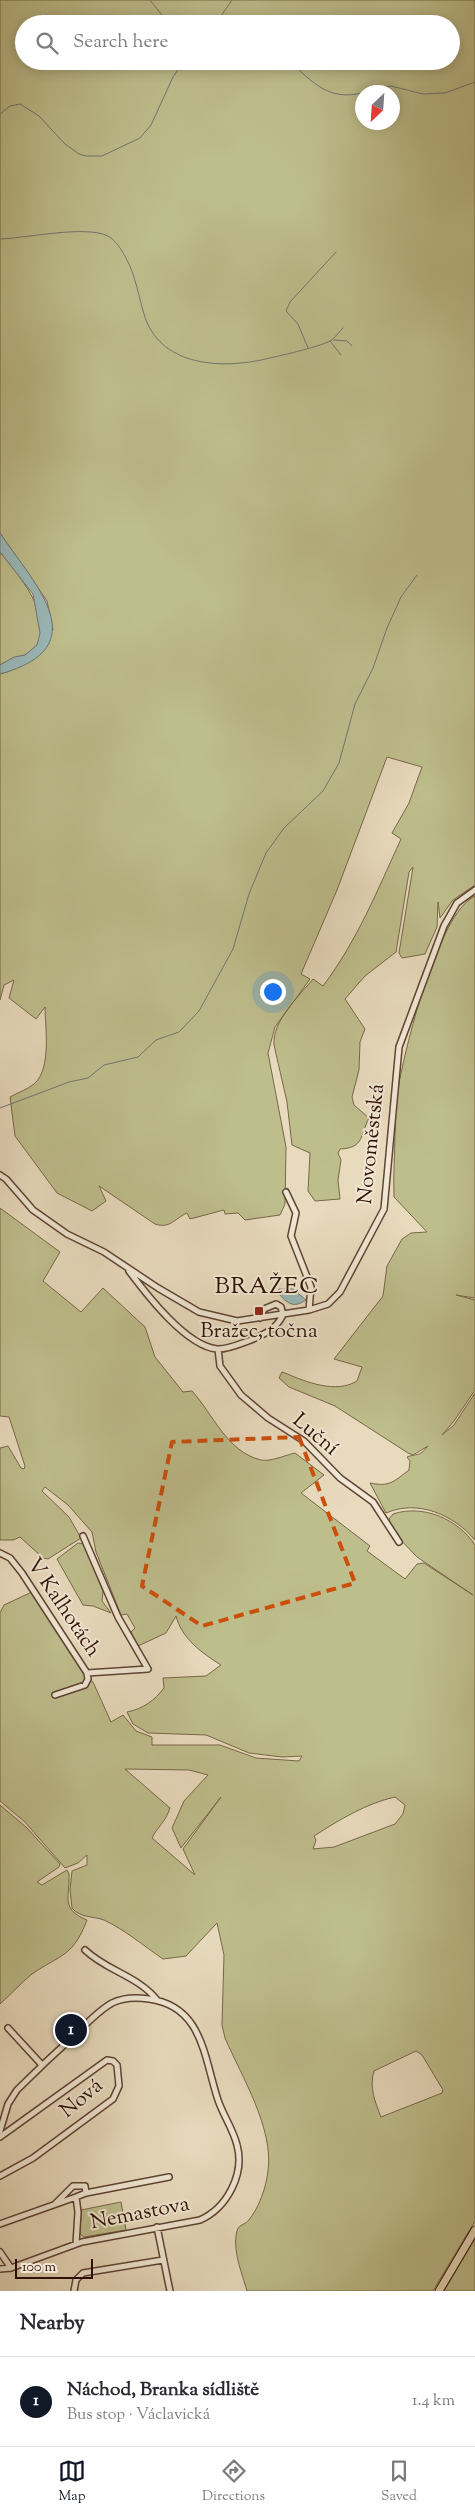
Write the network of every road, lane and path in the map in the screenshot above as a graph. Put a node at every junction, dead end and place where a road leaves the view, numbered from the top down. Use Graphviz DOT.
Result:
graph roads {
  1 [pos="475,890"];
  2 [pos="0,1175"];
  3 [pos="286,1192"];
  4 [pos="127,1268"];
  5 [pos="309,1310"];
  6 [pos="283,1315"];
  7 [pos="260,1318"];
  8 [pos="218,1349"];
  9 [pos="83,1536"];
  10 [pos="399,1542"];
  11 [pos="0,1553"];
  12 [pos="86,1672"];
  13 [pos="55,1695"];
  14 [pos="85,1950"];
  15 [pos="157,2000"];
  16 [pos="8,2028"];
  17 [pos="42,2065"];
  18 [pos="0,2131"];
  19 [pos="0,2137"];
  20 [pos="0,2176"];
  21 [pos="169,2177"];
  22 [pos="86,2193"];
  23 [pos="76,2197"];
  24 [pos="56,2203"];
  25 [pos="0,2224"];
  26 [pos="157,2228"];
  27 [pos="475,2230"];
  28 [pos="76,2244"];
  29 [pos="0,2252"];
  30 [pos="163,2260"];
  31 [pos="0,2268"];
  32 [pos="11,2268"];
  33 [pos="74,2291"];
  34 [pos="170,2291"];
  35 [pos="439,2291"];
  1 -- 5 [label="street, Novoměstská"];
  2 -- 4 [label="street, Novoměstská"];
  3 -- 5 [label="street"];
  4 -- 7 [label="street, Novoměstská"];
  4 -- 8 [label="street"];
  5 -- 6 [label="street, Novoměstská"];
  6 -- 7 [label="street, Novoměstská"];
  6 -- 7 [label="street"];
  6 -- 8 [label="street"];
  8 -- 10 [label="street, Luční"];
  9 -- 12 [label="street"];
  11 -- 12 [label="street, V Kalhotách"];
  12 -- 13 [label="street, V Kalhotách"];
  14 -- 15 [label="street"];
  15 -- 17 [label="street"];
  15 -- 26 [label="street, Nemastova"];
  16 -- 17 [label="street"];
  17 -- 18 [label="street"];
  19 -- 20 [label="street, Nová"];
  21 -- 22 [label="street"];
  22 -- 23 [label="street"];
  22 -- 24 [label="street"];
  23 -- 24 [label="street"];
  23 -- 28 [label="street"];
  24 -- 25 [label="street"];
  26 -- 28 [label="street, Nemastova"];
  26 -- 30 [label="street"];
  27 -- 35 [label="main road"];
  28 -- 32 [label="street, Nemastova"];
  29 -- 32 [label="street"];
  30 -- 33 [label="street"];
  30 -- 34 [label="street"];
  31 -- 32 [label="street, Nemastova"];
}
